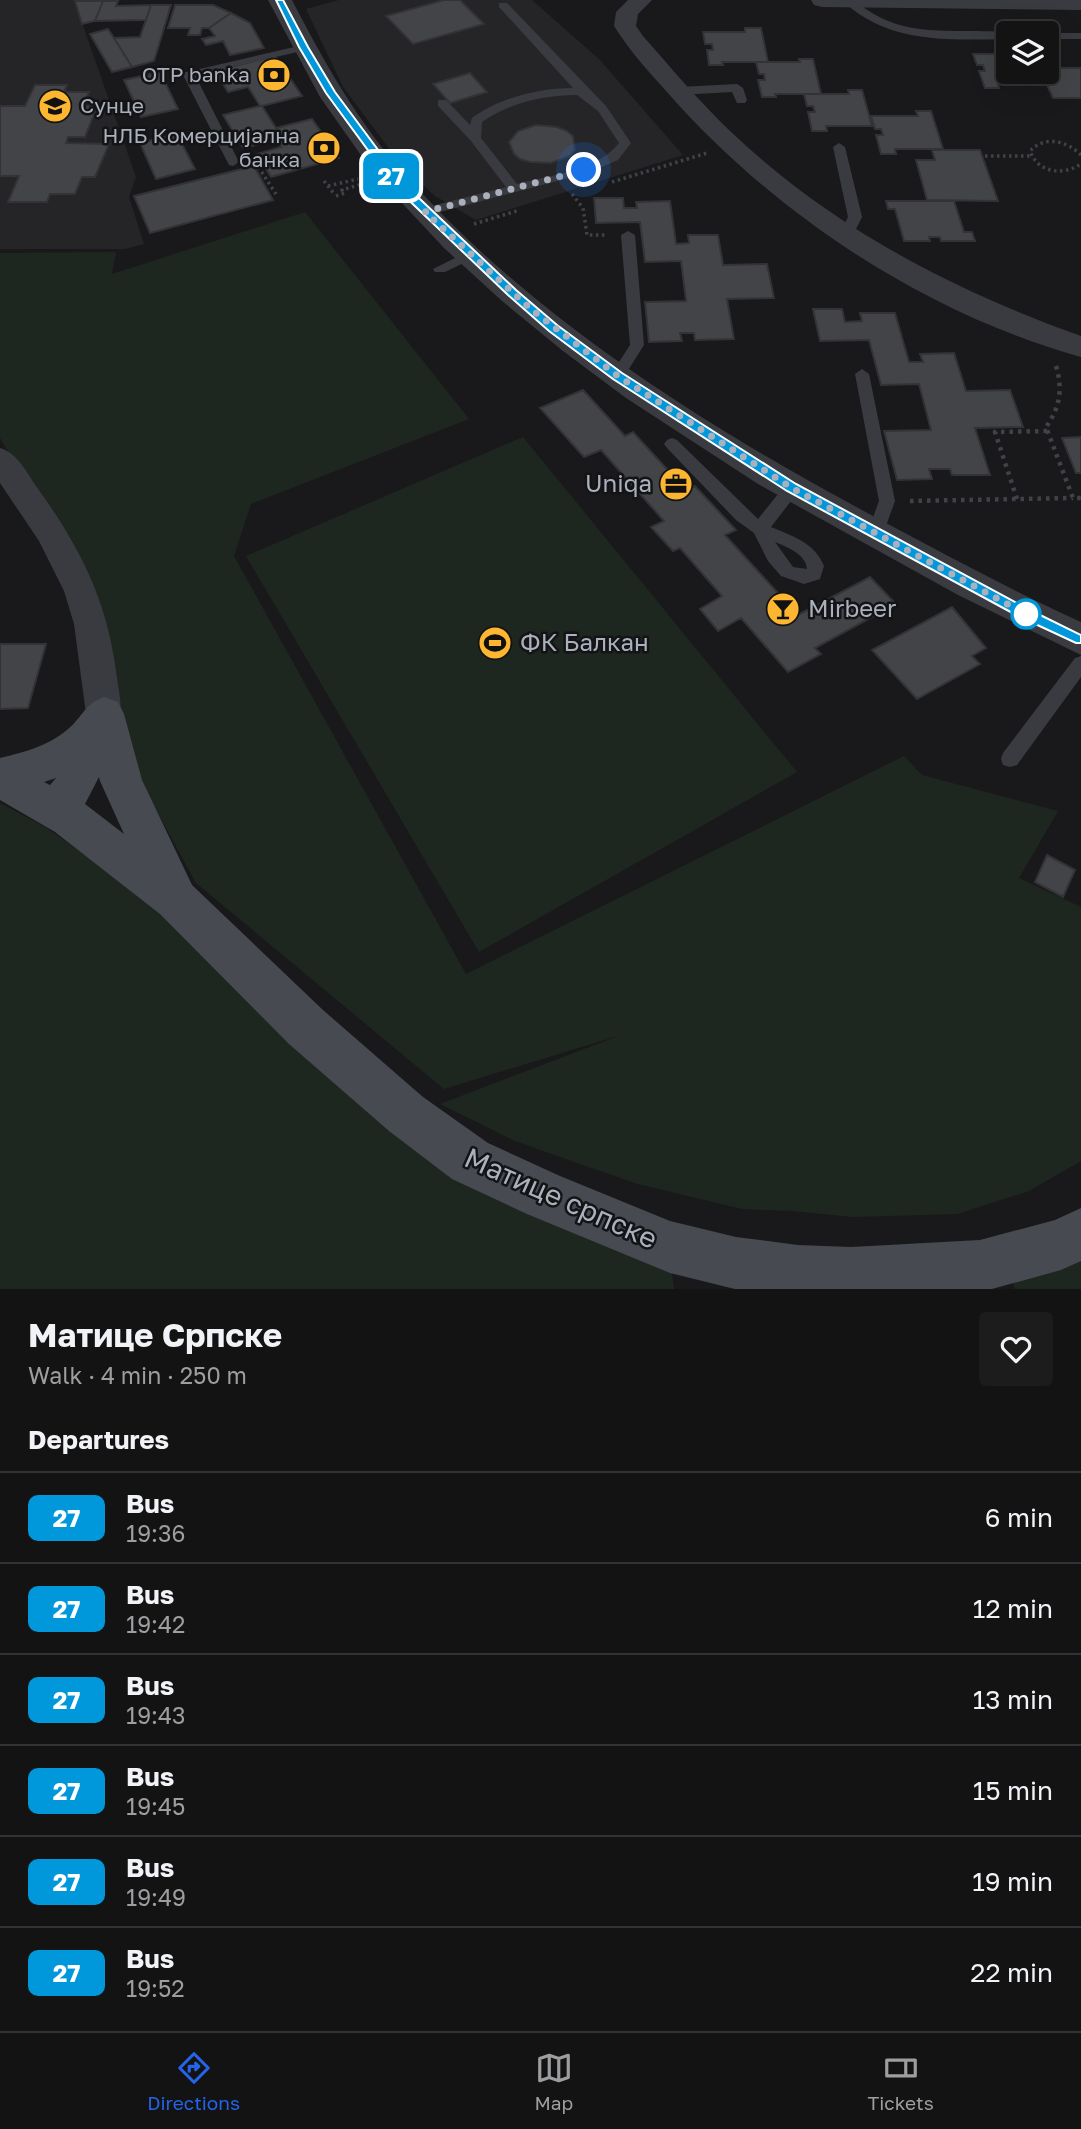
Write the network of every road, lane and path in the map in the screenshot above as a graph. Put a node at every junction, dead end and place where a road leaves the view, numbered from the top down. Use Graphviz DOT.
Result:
graph roads {
  1 [pos="280,0"];
  2 [pos="641,0"];
  3 [pos="822,0"];
  4 [pos="850,2"];
  5 [pos="1081,3"];
  6 [pos="503,5"];
  7 [pos="996,36"];
  8 [pos="1059,36"];
  9 [pos="1081,36"];
  10 [pos="303,47"];
  11 [pos="679,91"];
  12 [pos="584,92"];
  13 [pos="741,100"];
  14 [pos="442,103"];
  15 [pos="475,138"];
  16 [pos="839,147"];
  17 [pos="710,153"];
  18 [pos="1081,155"];
  19 [pos="985,156"];
  20 [pos="1030,156"];
  21 [pos="233,162"];
  22 [pos="1081,164"];
  23 [pos="262,174"];
  24 [pos="324,181"];
  25 [pos="603,185"];
  26 [pos="328,186"];
  27 [pos="514,189"];
  28 [pos="276,194"];
  29 [pos="572,194"];
  30 [pos="425,212"];
  31 [pos="839,232"];
  32 [pos="628,235"];
  33 [pos="471,254"];
  34 [pos="440,270"];
  35 [pos="1046,335"];
  36 [pos="1081,347"];
  37 [pos="862,374"];
  38 [pos="618,376"];
  39 [pos="1048,431"];
  40 [pos="672,444"];
  41 [pos="0,459"];
  42 [pos="792,488"];
  43 [pos="1073,498"];
  44 [pos="1081,498"];
  45 [pos="1017,499"];
  46 [pos="887,501"];
  47 [pos="875,534"];
  48 [pos="1081,639"];
  49 [pos="1079,671"];
  50 [pos="104,733"];
  51 [pos="1010,759"];
  52 [pos="0,778"];
  53 [pos="63,814"];
  54 [pos="176,899"];
  55 [pos="1081,1234"];
  1 -- 10 [label="street"];
  2 -- 11 [label="street"];
  3 -- 4 [label="street"];
  4 -- 5 [label="street"];
  4 -- 7 [label="lane"];
  6 -- 12 [label="lane"];
  8 -- 9 [label="lane"];
  10 -- 21 [label="lane"];
  10 -- 30 [label="street"];
  11 -- 13 [label="lane"];
  11 -- 31 [label="street"];
  12 -- 15 [label="lane"];
  12 -- 27 [label="lane"];
  14 -- 15 [label="lane"];
  15 -- 27 [label="lane"];
  16 -- 31 [label="lane"];
  17 -- 25 [label="path"];
  18 -- 20 [label="path"];
  19 -- 20 [label="path"];
  20 -- 22 [label="path"];
  23 -- 28 [label="path"];
  24 -- 26 [label="path"];
  26 -- 26 [label="path"];
  27 -- 30 [label="lane"];
  29 -- 32 [label="path"];
  30 -- 33 [label="street"];
  31 -- 35 [label="street"];
  32 -- 38 [label="lane"];
  33 -- 34 [label="lane"];
  33 -- 38 [label="street"];
  35 -- 36 [label="street"];
  35 -- 39 [label="path"];
  37 -- 46 [label="lane"];
  38 -- 42 [label="street"];
  39 -- 43 [label="path"];
  39 -- 45 [label="path"];
  40 -- 42 [label="lane"];
  41 -- 50 [label="street"];
  42 -- 47 [label="street"];
  43 -- 44 [label="path"];
  43 -- 45 [label="path"];
  45 -- 46 [label="path"];
  46 -- 47 [label="lane"];
  47 -- 48 [label="street"];
  49 -- 51 [label="lane"];
  50 -- 52 [label="main road"];
  50 -- 53 [label="main road"];
  50 -- 54 [label="main road"];
  52 -- 53 [label="main road, Матице српске"];
  53 -- 54 [label="main road, Матице српске"];
  54 -- 55 [label="main road, Матице српске"];
}
